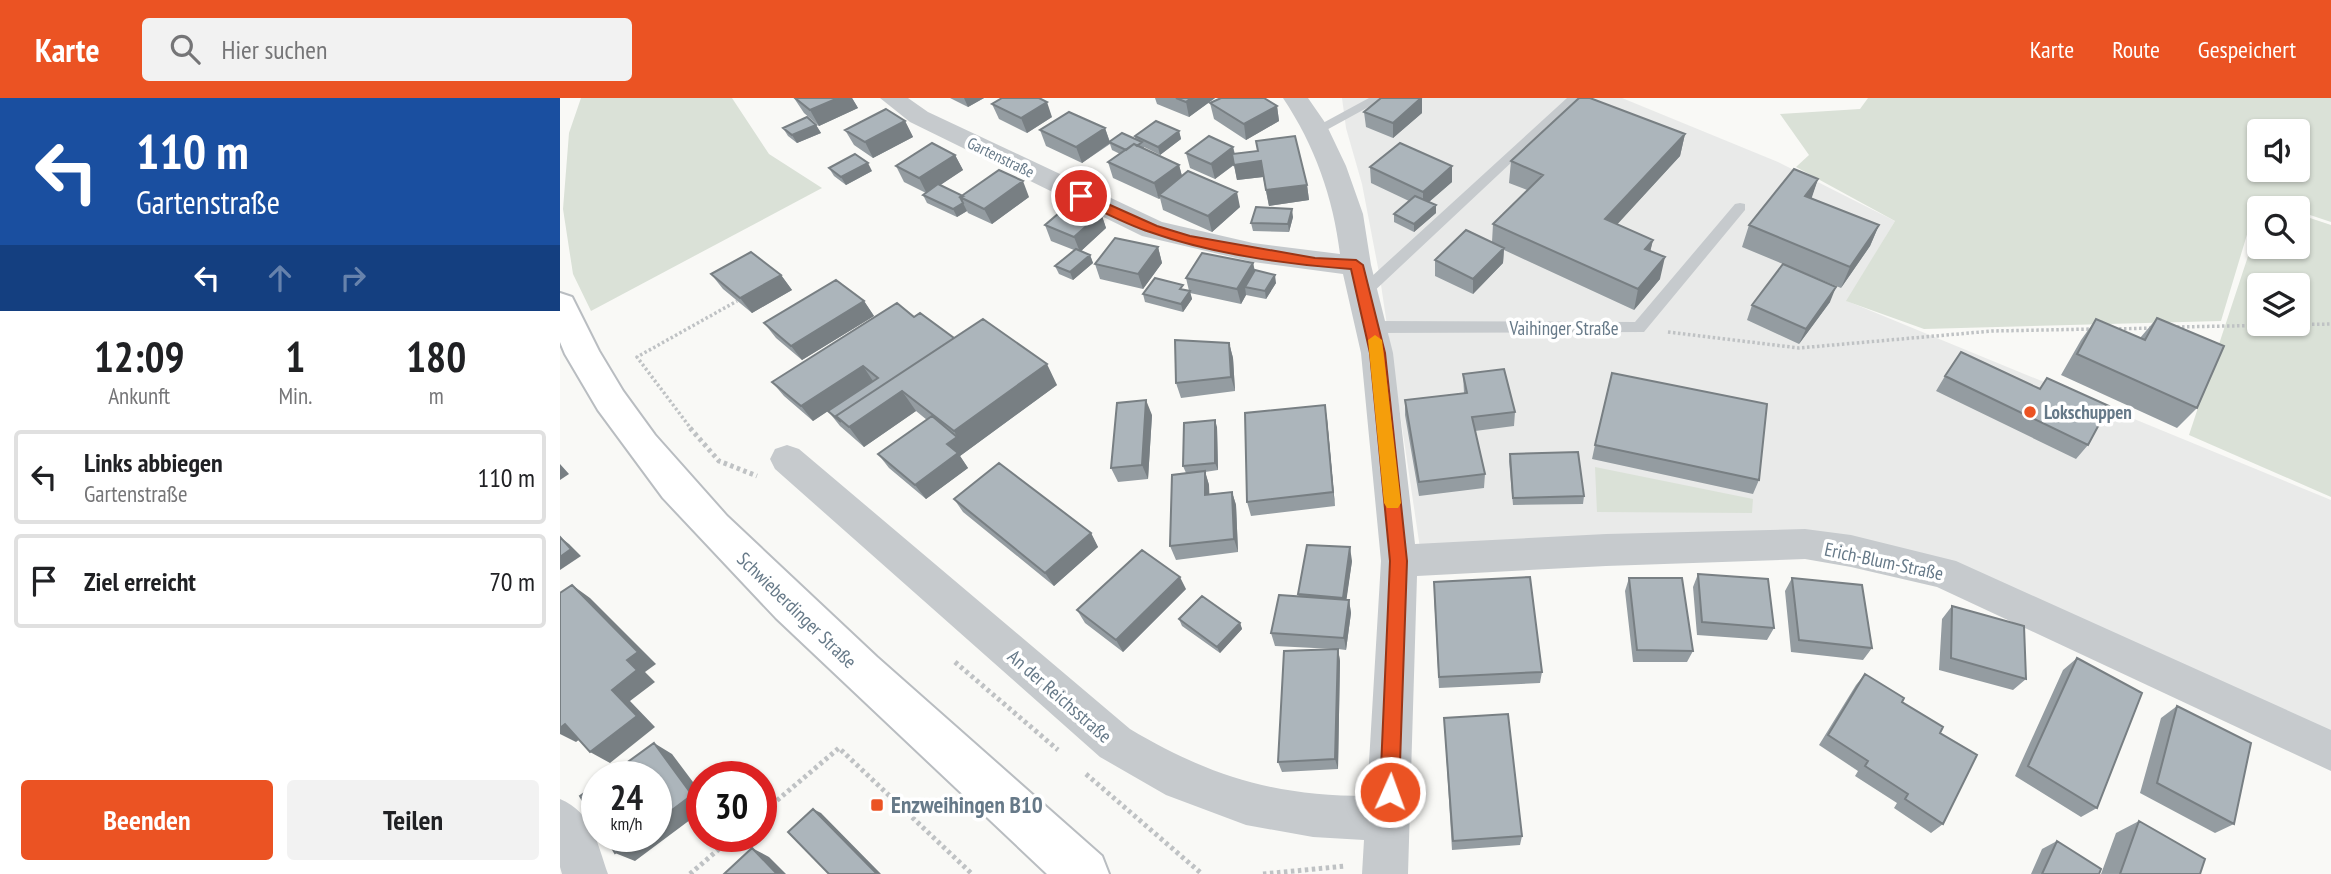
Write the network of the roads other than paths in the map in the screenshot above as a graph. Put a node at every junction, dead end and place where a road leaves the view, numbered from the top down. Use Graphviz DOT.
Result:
graph roads {
  1 [pos="892,98"];
  2 [pos="1295,98"];
  3 [pos="1379,98"];
  4 [pos="1574,98"];
  5 [pos="1316,130"];
  6 [pos="1740,207"];
  7 [pos="1360,278"];
  8 [pos="561,312"];
  9 [pos="1372,327"];
  10 [pos="788,458"];
  11 [pos="1399,561"];
  12 [pos="2331,751"];
  13 [pos="1388,818"];
  14 [pos="560,821"];
  15 [pos="585,874"];
  16 [pos="1084,874"];
  17 [pos="1385,874"];
  1 -- 7 [label="street, Gartenstraße"];
  2 -- 5 [label="street"];
  3 -- 5 [label="lane"];
  4 -- 7 [label="lane"];
  5 -- 7 [label="street"];
  6 -- 9 [label="lane, Vaihinger Straße"];
  7 -- 9 [label="street"];
  8 -- 16 [label="main road, Schwieberdinger Straße"];
  9 -- 11 [label="street"];
  10 -- 13 [label="street, An der Reichsstraße"];
  11 -- 12 [label="street, Erich-Blum-Straße"];
  11 -- 13 [label="street"];
  13 -- 17 [label="street"];
  14 -- 15 [label="street"];
}
